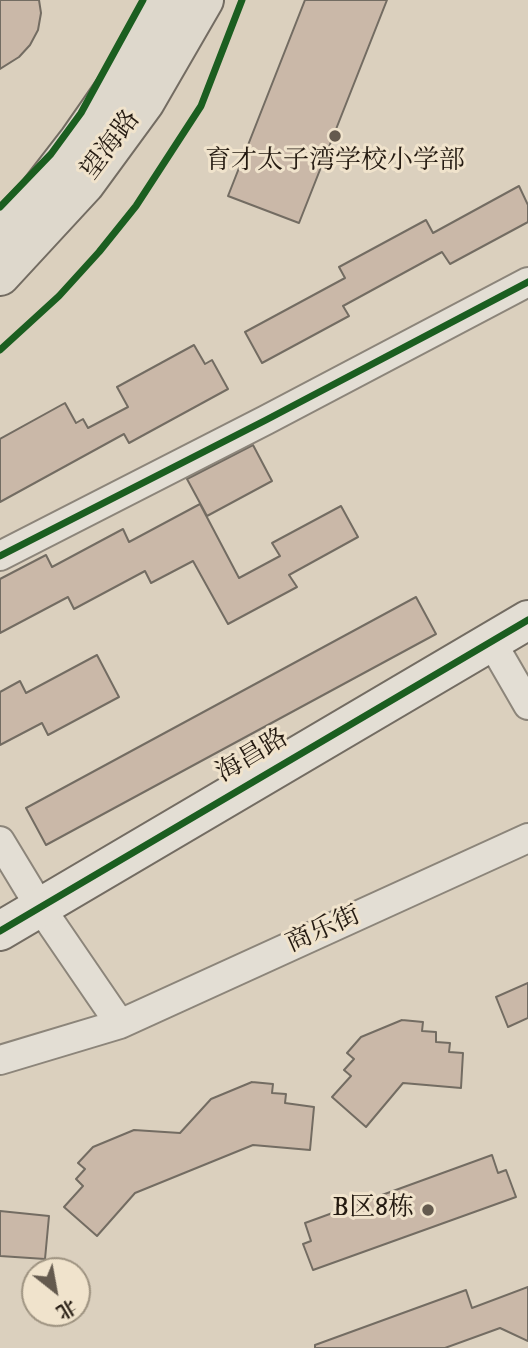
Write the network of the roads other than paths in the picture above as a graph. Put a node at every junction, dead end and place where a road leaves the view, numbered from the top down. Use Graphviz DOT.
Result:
graph roads {
  1 [pos="165,0"];
  2 [pos="204,0"];
  3 [pos="0,232"];
  4 [pos="0,276"];
  5 [pos="528,282"];
  6 [pos="0,556"];
  7 [pos="528,620"];
  8 [pos="491,640"];
  9 [pos="528,705"];
  10 [pos="528,838"];
  11 [pos="0,841"];
  12 [pos="40,907"];
  13 [pos="0,931"];
  14 [pos="120,1024"];
  15 [pos="0,1060"];
  1 -- 3 [label="main road, 望海路"];
  2 -- 4 [label="main road, 望海路"];
  5 -- 6 [label="street"];
  7 -- 8 [label="street, 海昌路"];
  8 -- 9 [label="street"];
  8 -- 12 [label="street, 海昌路"];
  10 -- 14 [label="street, 商乐街"];
  11 -- 12 [label="street"];
  12 -- 13 [label="street, 海昌路"];
  12 -- 14 [label="street"];
  14 -- 15 [label="street, 商乐街"];
}
